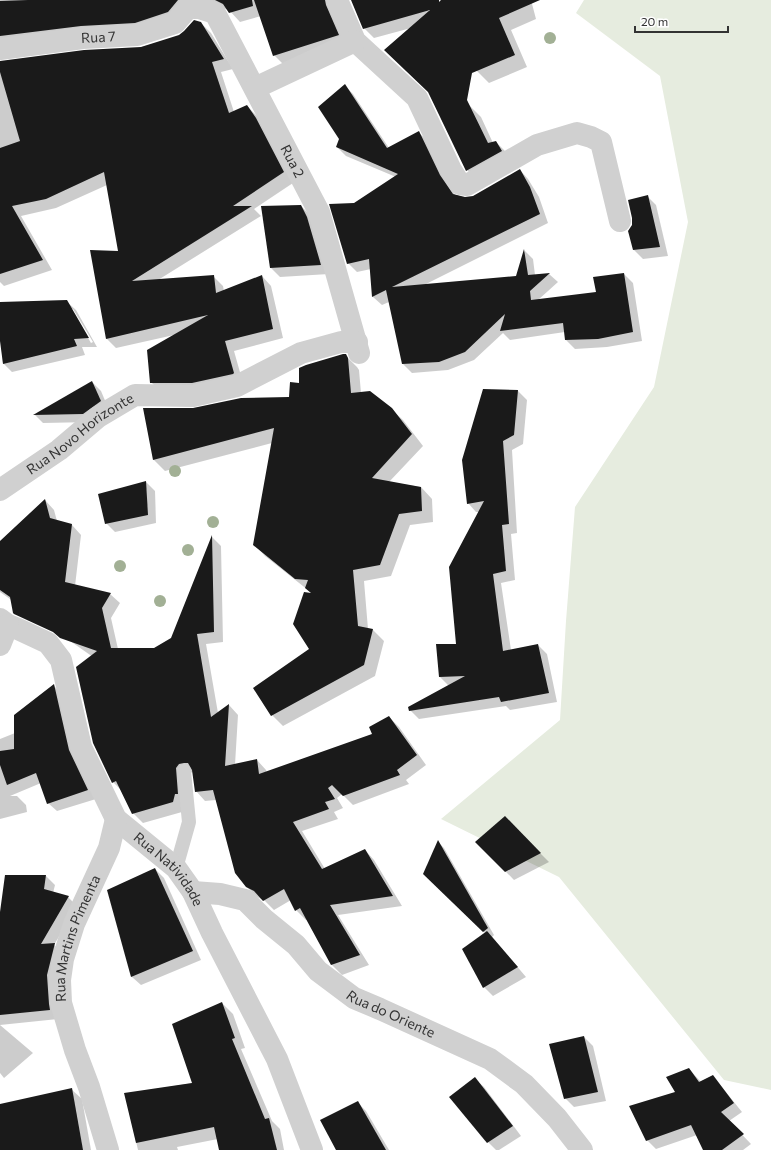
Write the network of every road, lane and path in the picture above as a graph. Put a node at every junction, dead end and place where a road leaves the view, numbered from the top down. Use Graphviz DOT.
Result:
graph roads {
  1 [pos="337,0"];
  2 [pos="188,4"];
  3 [pos="356,40"];
  4 [pos="0,49"];
  5 [pos="255,88"];
  6 [pos="620,221"];
  7 [pos="358,347"];
  8 [pos="0,490"];
  9 [pos="3,630"];
  10 [pos="184,771"];
  11 [pos="116,819"];
  12 [pos="176,868"];
  13 [pos="193,892"];
  14 [pos="108,1150"];
  15 [pos="312,1150"];
  16 [pos="582,1150"];
  1 -- 3 [label="street"];
  2 -- 4 [label="street, Rua 7"];
  2 -- 5 [label="street, Rua 2"];
  3 -- 5 [label="street"];
  3 -- 6 [label="street"];
  5 -- 7 [label="street, Rua 2"];
  7 -- 8 [label="street, Rua Novo Horizonte"];
  9 -- 11 [label="street, Rua Natividade"];
  10 -- 12 [label="lane"];
  11 -- 12 [label="street, Rua Natividade"];
  11 -- 14 [label="street, Rua Martins Pimenta"];
  12 -- 13 [label="street, Rua Natividade"];
  13 -- 15 [label="street, Rua Natividade"];
  13 -- 16 [label="street, Rua do Oriente"];
}
